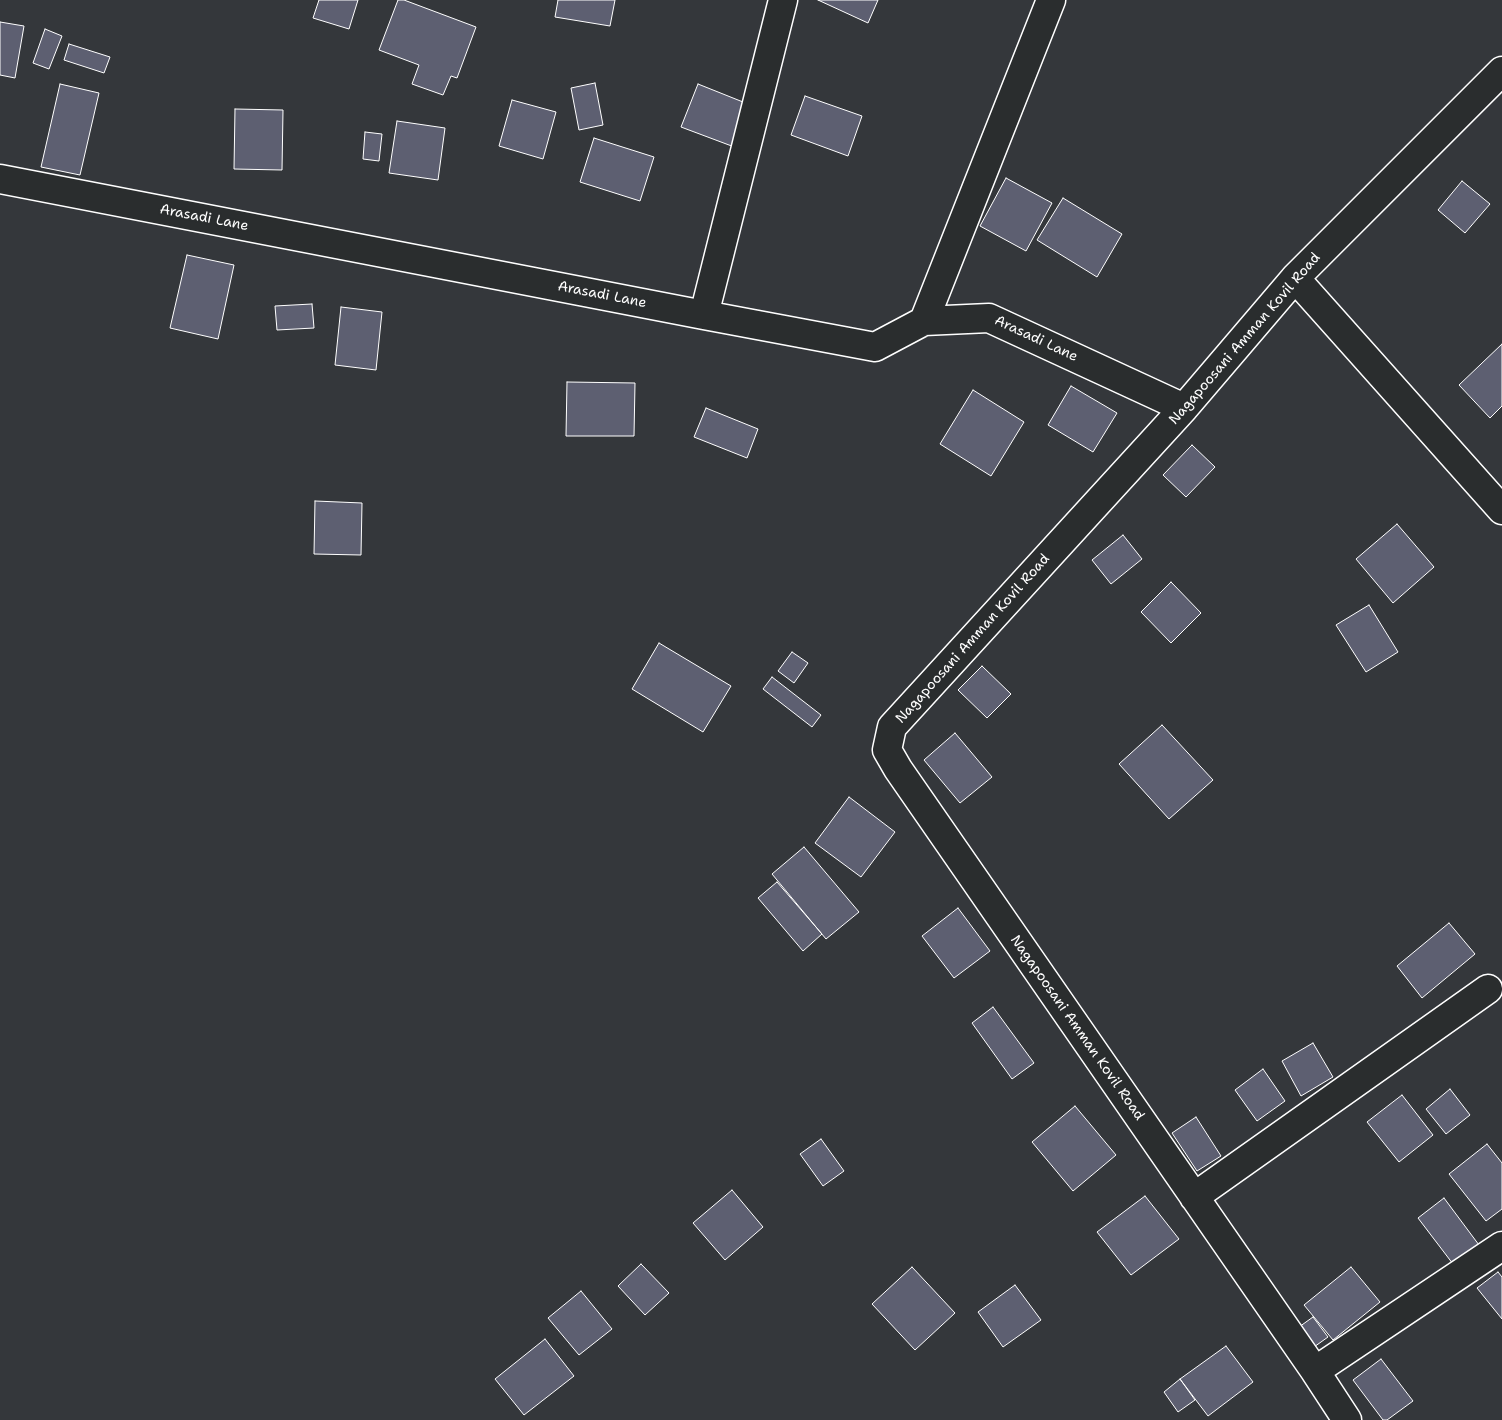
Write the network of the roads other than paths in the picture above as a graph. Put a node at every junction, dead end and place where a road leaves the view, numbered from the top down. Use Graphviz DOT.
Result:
graph roads {
  1 [pos="783,0"];
  2 [pos="1051,0"];
  3 [pos="1502,71"];
  4 [pos="0,179"];
  5 [pos="1296,278"];
  6 [pos="704,315"];
  7 [pos="924,321"];
  8 [pos="1184,408"];
  9 [pos="1502,510"];
  10 [pos="1488,989"];
  11 [pos="1194,1197"];
  12 [pos="1502,1246"];
  13 [pos="1315,1371"];
  14 [pos="1348,1420"];
  1 -- 6 [label="street"];
  2 -- 7 [label="street"];
  3 -- 5 [label="street, Nagapoosani Amman Kovil Road"];
  4 -- 6 [label="street, Arasadi Lane"];
  5 -- 8 [label="street, Nagapoosani Amman Kovil Road"];
  5 -- 9 [label="street"];
  6 -- 7 [label="street, Arasadi Lane"];
  7 -- 8 [label="street, Arasadi Lane"];
  8 -- 11 [label="street, Nagapoosani Amman Kovil Road"];
  10 -- 11 [label="street"];
  11 -- 13 [label="street, Nagapoosani Amman Kovil Road"];
  12 -- 13 [label="street"];
  13 -- 14 [label="street, Nagapoosani Amman Kovil Road"];
}
